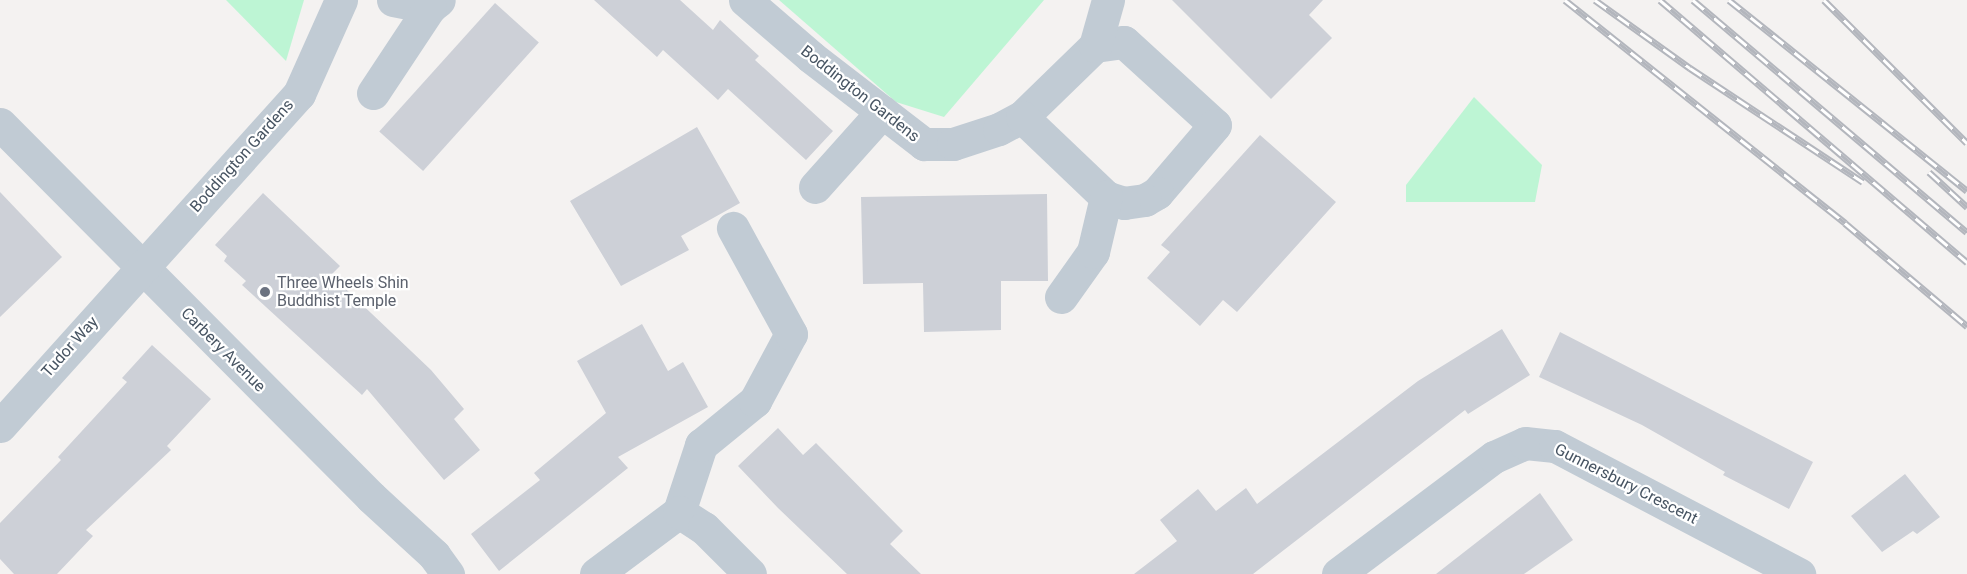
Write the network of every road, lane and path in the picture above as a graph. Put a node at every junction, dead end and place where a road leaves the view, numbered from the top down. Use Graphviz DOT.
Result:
graph roads {
  1 [pos="341,0"];
  2 [pos="393,0"];
  3 [pos="745,0"];
  4 [pos="1108,0"];
  5 [pos="434,4"];
  6 [pos="1095,46"];
  7 [pos="373,93"];
  8 [pos="882,112"];
  9 [pos="1022,117"];
  10 [pos="0,124"];
  11 [pos="815,187"];
  12 [pos="1106,197"];
  13 [pos="733,228"];
  14 [pos="140,268"];
  15 [pos="1060,297"];
  16 [pos="0,426"];
  17 [pos="680,512"];
  18 [pos="448,574"];
  19 [pos="596,574"];
  20 [pos="750,574"];
  21 [pos="1338,574"];
  22 [pos="1799,574"];
  1 -- 14 [label="street, Boddington Gardens"];
  2 -- 5 [label="street"];
  3 -- 8 [label="street, Boddington Gardens"];
  4 -- 6 [label="street"];
  5 -- 7 [label="street"];
  6 -- 9 [label="street, Boddington Gardens"];
  6 -- 12 [label="street"];
  8 -- 9 [label="street, Boddington Gardens"];
  8 -- 11 [label="street"];
  9 -- 12 [label="street"];
  10 -- 14 [label="street, Carbery Avenue"];
  12 -- 15 [label="street"];
  13 -- 17 [label="street"];
  14 -- 16 [label="street, Tudor Way"];
  14 -- 18 [label="street, Carbery Avenue"];
  17 -- 19 [label="street"];
  17 -- 20 [label="street"];
  21 -- 22 [label="street, Gunnersbury Crescent"];
}
